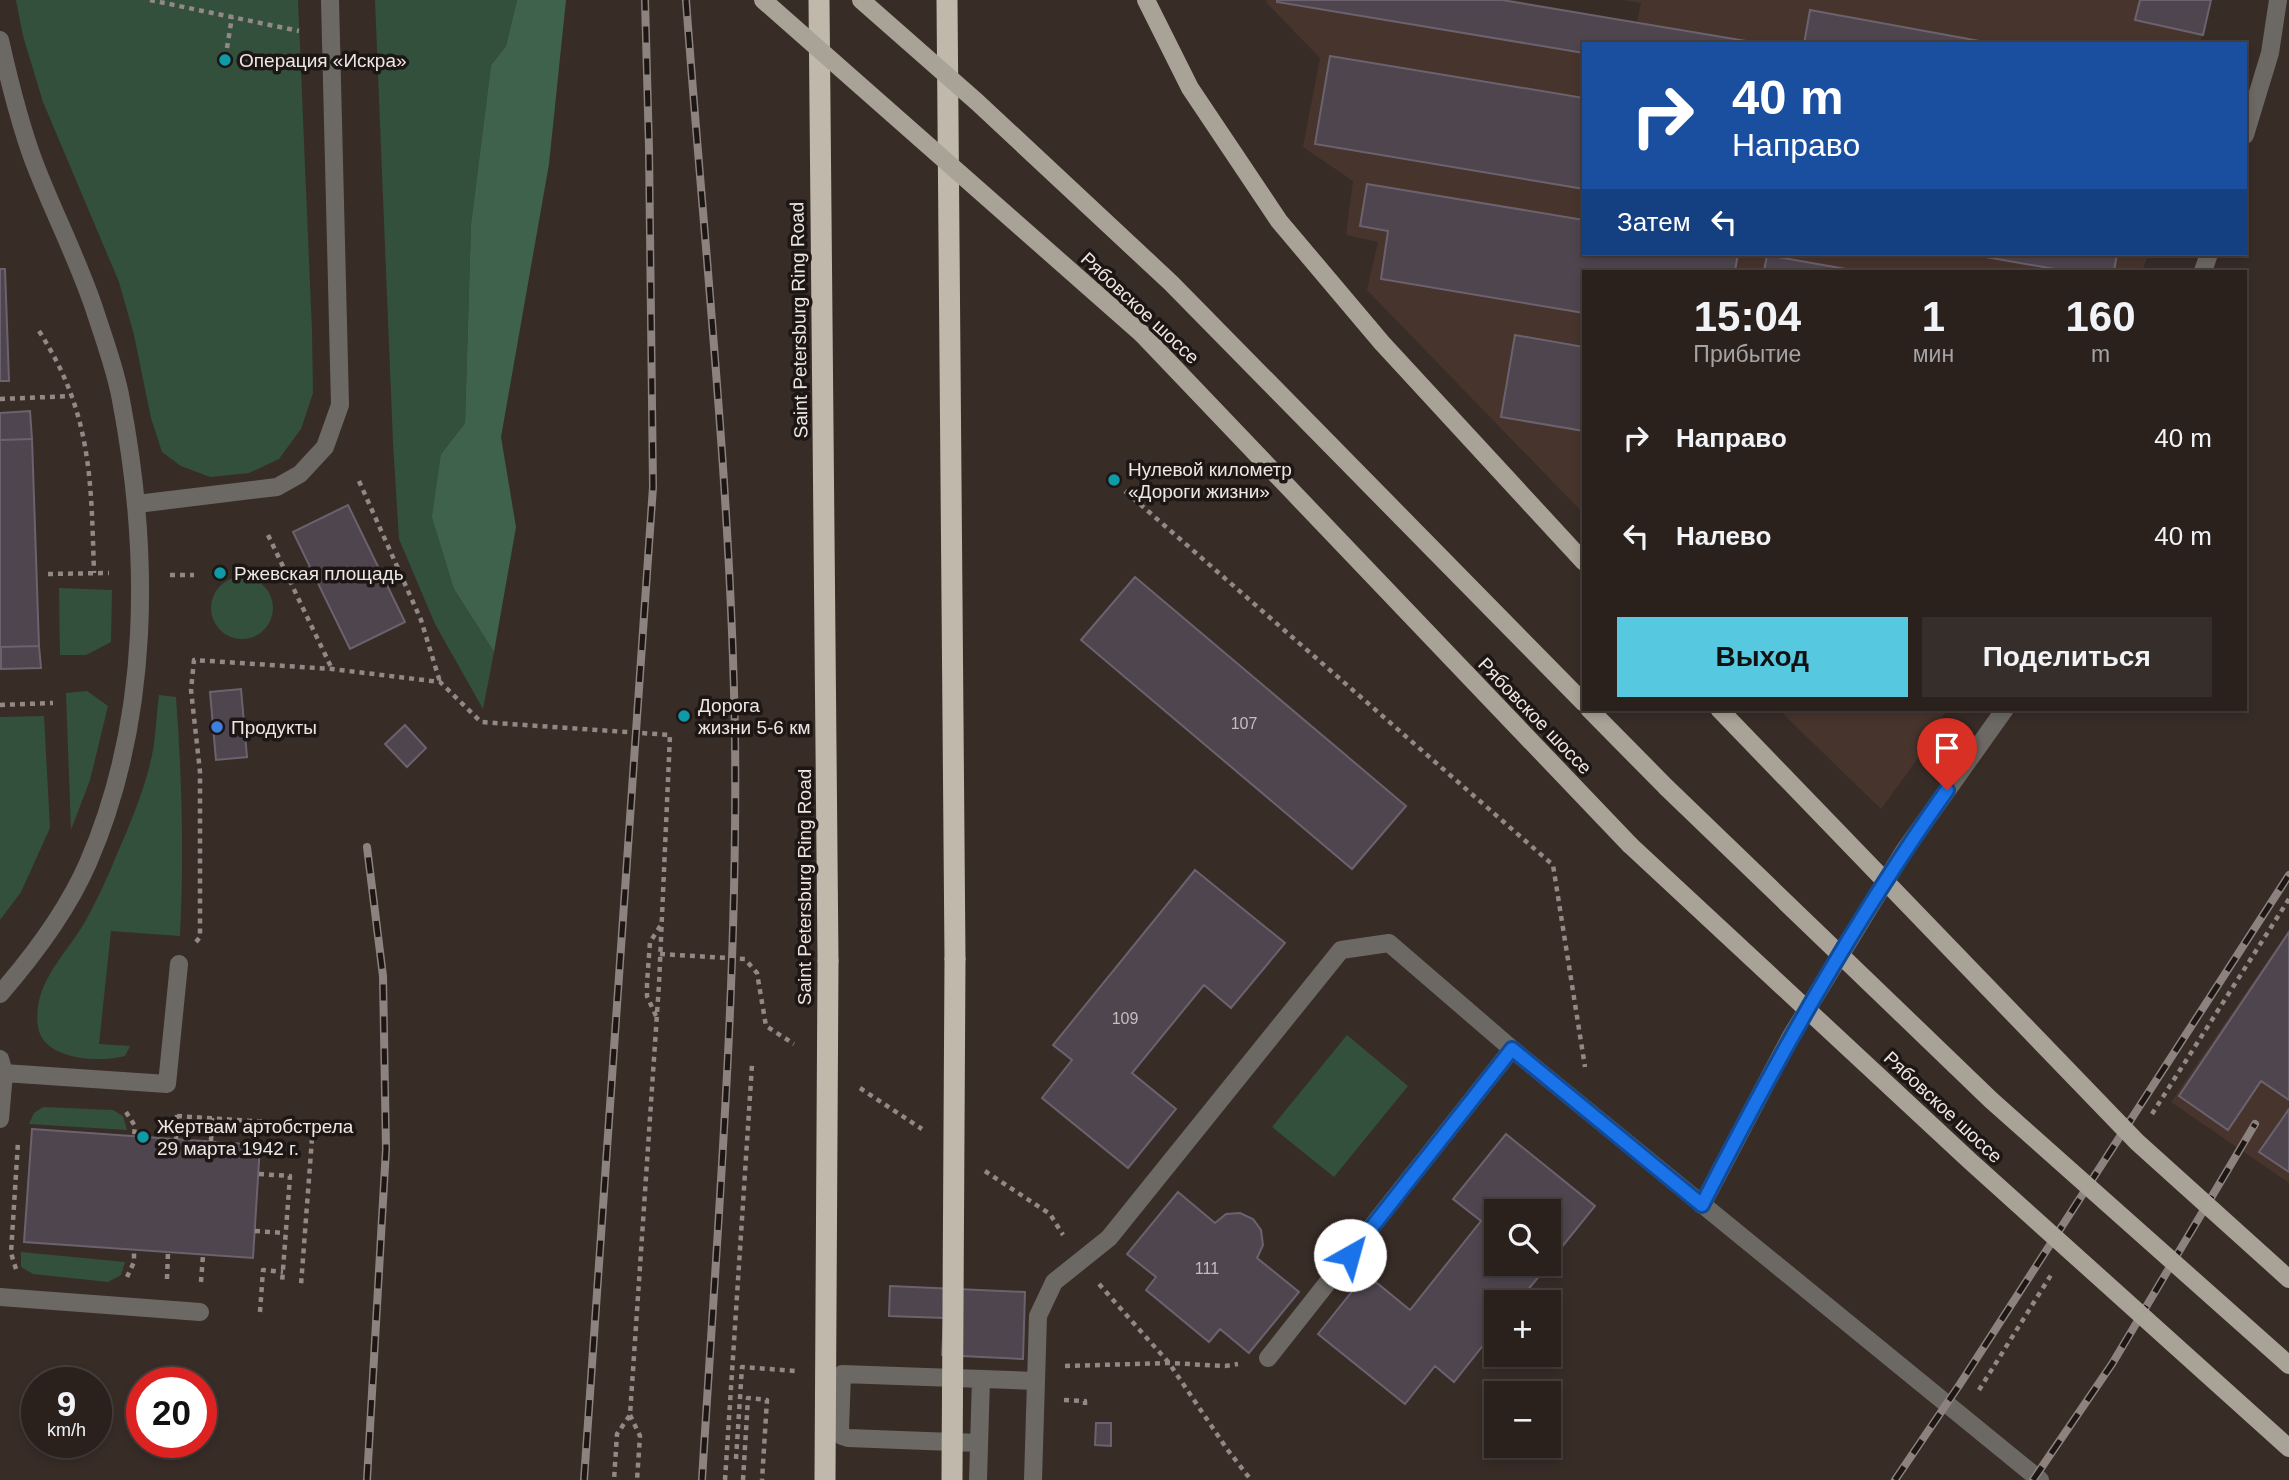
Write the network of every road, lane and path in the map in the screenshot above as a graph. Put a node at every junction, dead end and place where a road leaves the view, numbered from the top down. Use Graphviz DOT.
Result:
graph roads {
  1 [pos="150,0"];
  2 [pos="330,0"];
  3 [pos="763,0"];
  4 [pos="819,0"];
  5 [pos="861,0"];
  6 [pos="947,0"];
  7 [pos="1146,0"];
  8 [pos="2278,0"];
  9 [pos="232,17"];
  10 [pos="299,31"];
  11 [pos="0,40"];
  12 [pos="227,48"];
  13 [pos="2247,128"];
  14 [pos="39,331"];
  15 [pos="73,396"];
  16 [pos="0,400"];
  17 [pos="359,481"];
  18 [pos="1125,491"];
  19 [pos="136,503"];
  20 [pos="268,535"];
  21 [pos="1582,560"];
  22 [pos="94,573"];
  23 [pos="109,573"];
  24 [pos="48,574"];
  25 [pos="168,575"];
  26 [pos="194,575"];
  27 [pos="332,669"];
  28 [pos="440,682"];
  29 [pos="1582,701"];
  30 [pos="53,703"];
  31 [pos="0,705"];
  32 [pos="1592,711"];
  33 [pos="1720,711"];
  34 [pos="2004,711"];
  35 [pos="662,925"];
  36 [pos="660,954"];
  37 [pos="179,964"];
  38 [pos="0,994"];
  39 [pos="657,1017"];
  40 [pos="766,1026"];
  41 [pos="1512,1049"];
  42 [pos="752,1065"];
  43 [pos="2,1066"];
  44 [pos="1585,1071"];
  45 [pos="124,1110"];
  46 [pos="177,1116"];
  47 [pos="212,1118"];
  48 [pos="0,1119"];
  49 [pos="19,1131"];
  50 [pos="135,1136"];
  51 [pos="211,1142"];
  52 [pos="259,1174"];
  53 [pos="1702,1205"];
  54 [pos="255,1231"];
  55 [pos="285,1233"];
  56 [pos="134,1250"];
  57 [pos="1079,1262"];
  58 [pos="283,1272"];
  59 [pos="25,1276"];
  60 [pos="2289,1279"];
  61 [pos="124,1283"];
  62 [pos="282,1283"];
  63 [pos="301,1284"];
  64 [pos="0,1297"];
  65 [pos="200,1312"];
  66 [pos="260,1312"];
  67 [pos="1268,1358"];
  68 [pos="1169,1363"];
  69 [pos="2289,1365"];
  70 [pos="759,1368"];
  71 [pos="1036,1374"];
  72 [pos="981,1379"];
  73 [pos="630,1415"];
  74 [pos="979,1443"];
  75 [pos="2289,1448"];
  76 [pos="736,1458"];
  77 [pos="614,1480"];
  78 [pos="638,1480"];
  79 [pos="725,1480"];
  80 [pos="743,1480"];
  81 [pos="762,1480"];
  82 [pos="825,1480"];
  83 [pos="952,1480"];
  84 [pos="978,1480"];
  85 [pos="1033,1480"];
  86 [pos="1251,1480"];
  87 [pos="2040,1480"];
  1 -- 9 [label="path"];
  2 -- 19 [label="street"];
  3 -- 75 [label="main road, Рябовское шоссе, bridge"];
  4 -- 82 [label="highway, Saint Petersburg Ring Road, bridge"];
  5 -- 29 [label="main road, Рябовское шоссе, bridge"];
  6 -- 83 [label="highway, bridge"];
  7 -- 21 [label="main road"];
  8 -- 13 [label="street"];
  9 -- 10 [label="path"];
  9 -- 12 [label="path"];
  11 -- 19 [label="street"];
  14 -- 15 [label="path"];
  15 -- 16 [label="path"];
  15 -- 22 [label="path"];
  17 -- 28 [label="path"];
  18 -- 44 [label="path"];
  19 -- 38 [label="street"];
  20 -- 27 [label="path"];
  22 -- 23 [label="path"];
  22 -- 24 [label="path"];
  25 -- 26 [label="path"];
  27 -- 28 [label="path"];
  27 -- 37 [label="path"];
  28 -- 35 [label="path"];
  30 -- 31 [label="path"];
  32 -- 69 [label="main road, Рябовское шоссе, bridge"];
  33 -- 60 [label="main road, bridge"];
  34 -- 53 [label="street"];
  35 -- 36 [label="path"];
  35 -- 39 [label="path"];
  36 -- 39 [label="path"];
  36 -- 40 [label="path"];
  37 -- 43 [label="street"];
  39 -- 73 [label="path"];
  41 -- 53 [label="street"];
  41 -- 57 [label="street"];
  41 -- 67 [label="street"];
  42 -- 79 [label="path"];
  43 -- 48 [label="street"];
  45 -- 50 [label="path"];
  46 -- 47 [label="path"];
  47 -- 51 [label="path"];
  47 -- 63 [label="path"];
  49 -- 59 [label="path"];
  52 -- 55 [label="path"];
  53 -- 87 [label="street"];
  54 -- 55 [label="path"];
  55 -- 58 [label="path"];
  56 -- 61 [label="path"];
  57 -- 68 [label="path"];
  57 -- 71 [label="street"];
  58 -- 62 [label="path"];
  58 -- 66 [label="path"];
  64 -- 65 [label="street"];
  67 -- 68 [label="path"];
  68 -- 71 [label="path"];
  68 -- 86 [label="path"];
  70 -- 76 [label="path"];
  71 -- 72 [label="street"];
  71 -- 85 [label="street"];
  72 -- 74 [label="street"];
  72 -- 74 [label="street"];
  73 -- 77 [label="path"];
  73 -- 78 [label="path"];
  74 -- 84 [label="street"];
  80 -- 81 [label="path"];
}
